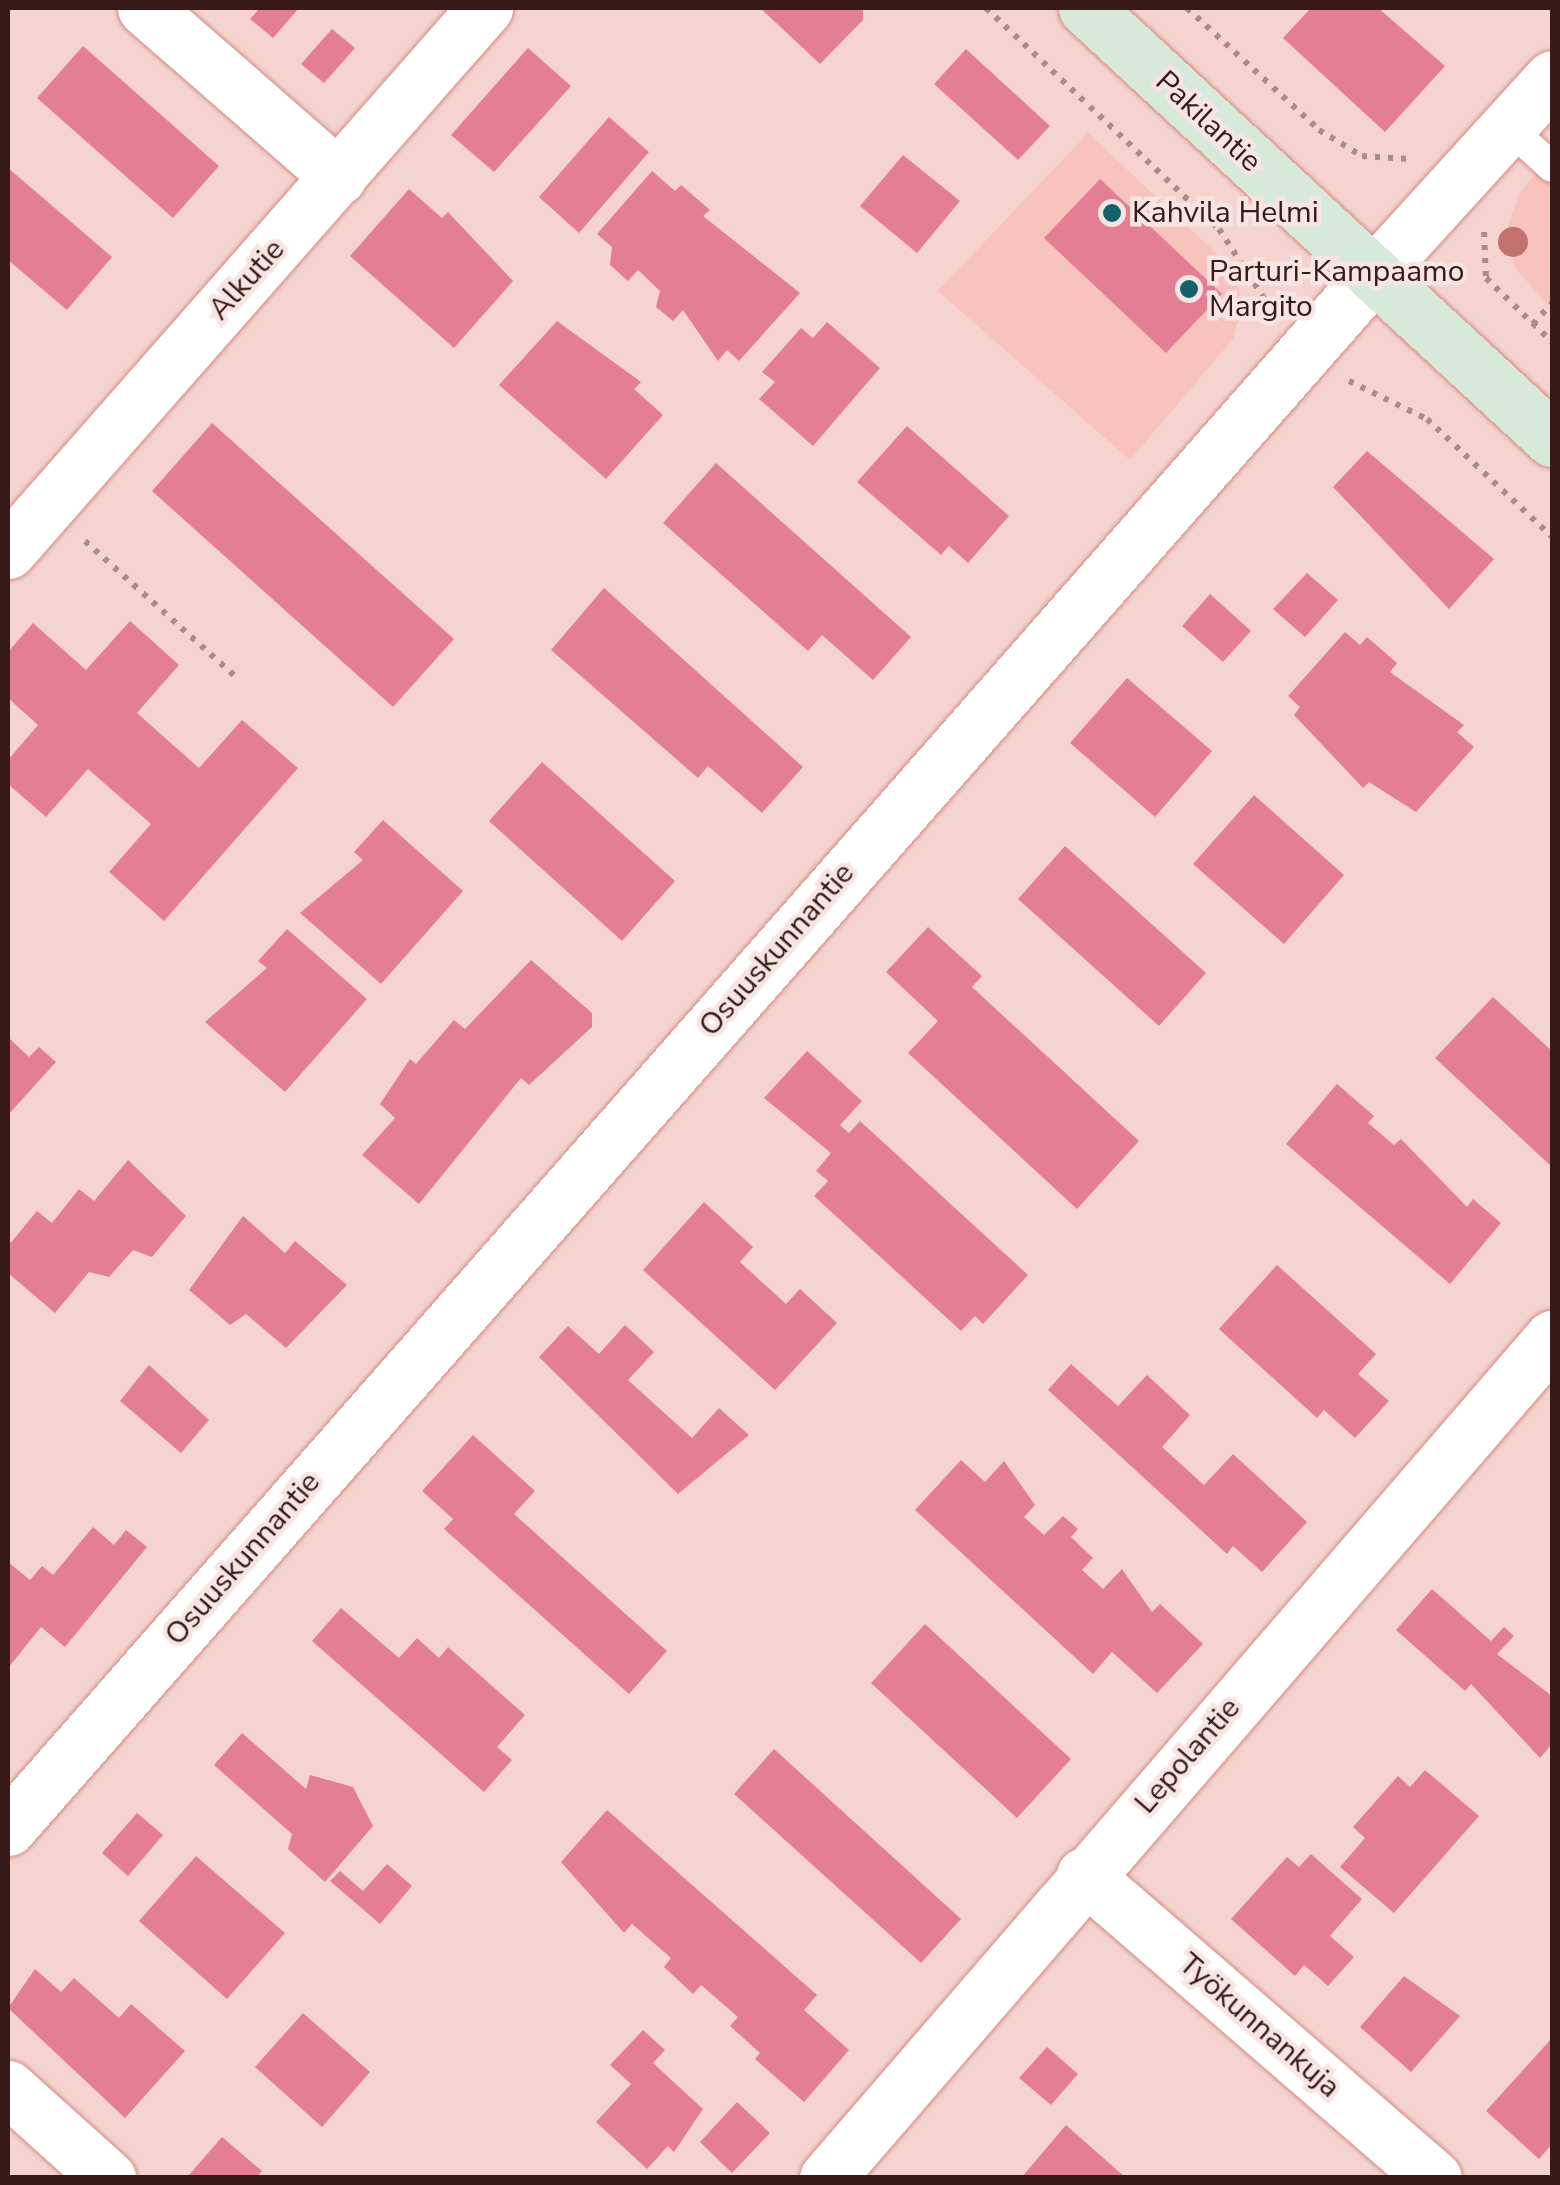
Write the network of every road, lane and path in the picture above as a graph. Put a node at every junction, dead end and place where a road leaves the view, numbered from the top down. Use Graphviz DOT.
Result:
graph roads {
  1 [pos="146,8"];
  2 [pos="485,8"];
  3 [pos="986,8"];
  4 [pos="1086,8"];
  5 [pos="1186,8"];
  6 [pos="1552,78"];
  7 [pos="1508,127"];
  8 [pos="1552,167"];
  9 [pos="340,177"];
  10 [pos="1452,190"];
  11 [pos="1373,275"];
  12 [pos="1552,302"];
  13 [pos="1533,324"];
  14 [pos="1552,342"];
  15 [pos="1308,345"];
  16 [pos="1552,439"];
  17 [pos="46,506"];
  18 [pos="1552,537"];
  19 [pos="8,551"];
  20 [pos="235,676"];
  21 [pos="1552,1338"];
  22 [pos="8,1828"];
  23 [pos="1084,1875"];
  24 [pos="8,2088"];
  25 [pos="108,2178"];
  26 [pos="826,2178"];
  27 [pos="1434,2178"];
  1 -- 9 [label="street"];
  2 -- 9 [label="street, Alkutie"];
  3 -- 15 [label="path"];
  4 -- 11 [label="main road, Pakilantie"];
  5 -- 10 [label="path"];
  6 -- 7 [label="street, Osuuskunnantie"];
  7 -- 8 [label="lane"];
  7 -- 10 [label="street, Osuuskunnantie"];
  9 -- 17 [label="street, Alkutie"];
  10 -- 11 [label="street, Osuuskunnantie"];
  10 -- 13 [label="path"];
  11 -- 15 [label="street, Osuuskunnantie"];
  11 -- 16 [label="main road, Pakilantie"];
  12 -- 13 [label="path"];
  13 -- 14 [label="path"];
  15 -- 18 [label="path"];
  15 -- 22 [label="street, Osuuskunnantie"];
  17 -- 19 [label="street, Alkutie"];
  17 -- 20 [label="path"];
  21 -- 23 [label="street, Lepolantie"];
  23 -- 26 [label="street, Lepolantie"];
  23 -- 27 [label="street, Työkunnankuja"];
  24 -- 25 [label="street"];
}
